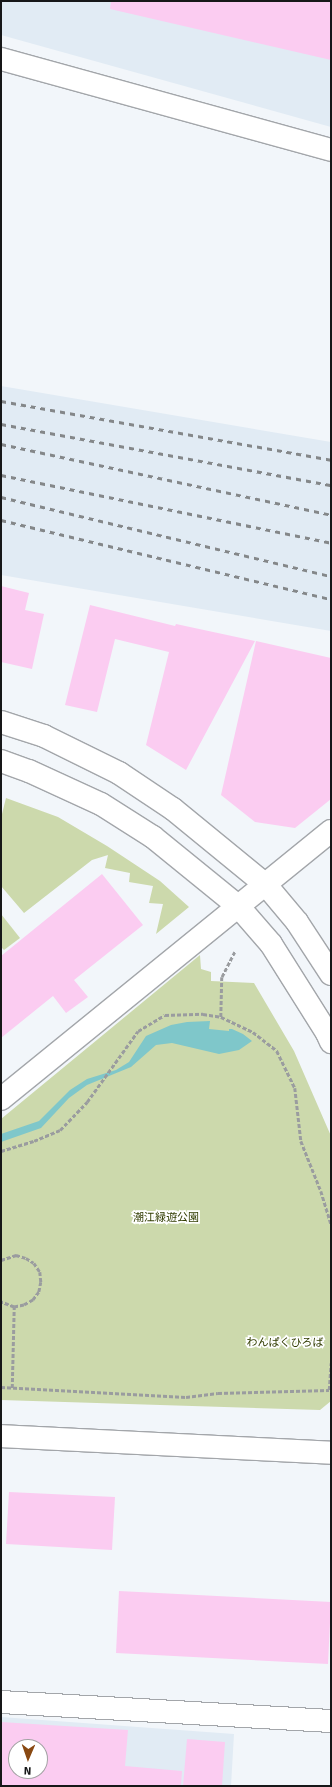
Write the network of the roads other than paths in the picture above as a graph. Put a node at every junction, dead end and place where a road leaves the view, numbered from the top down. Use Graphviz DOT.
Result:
graph roads {
  1 [pos="1,59"];
  2 [pos="331,150"];
  3 [pos="1,722"];
  4 [pos="1,761"];
  5 [pos="331,831"];
  6 [pos="266,885"];
  7 [pos="238,906"];
  8 [pos="331,974"];
  9 [pos="331,1042"];
  10 [pos="1,1099"];
  11 [pos="1,1436"];
  12 [pos="331,1453"];
  13 [pos="1,1702"];
  14 [pos="331,1721"];
  1 -- 2 [label="street"];
  3 -- 6 [label="street"];
  4 -- 7 [label="street"];
  5 -- 6 [label="street"];
  6 -- 7 [label="street"];
  6 -- 8 [label="street"];
  7 -- 9 [label="street"];
  7 -- 10 [label="street"];
  11 -- 12 [label="street"];
  13 -- 14 [label="street"];
}
